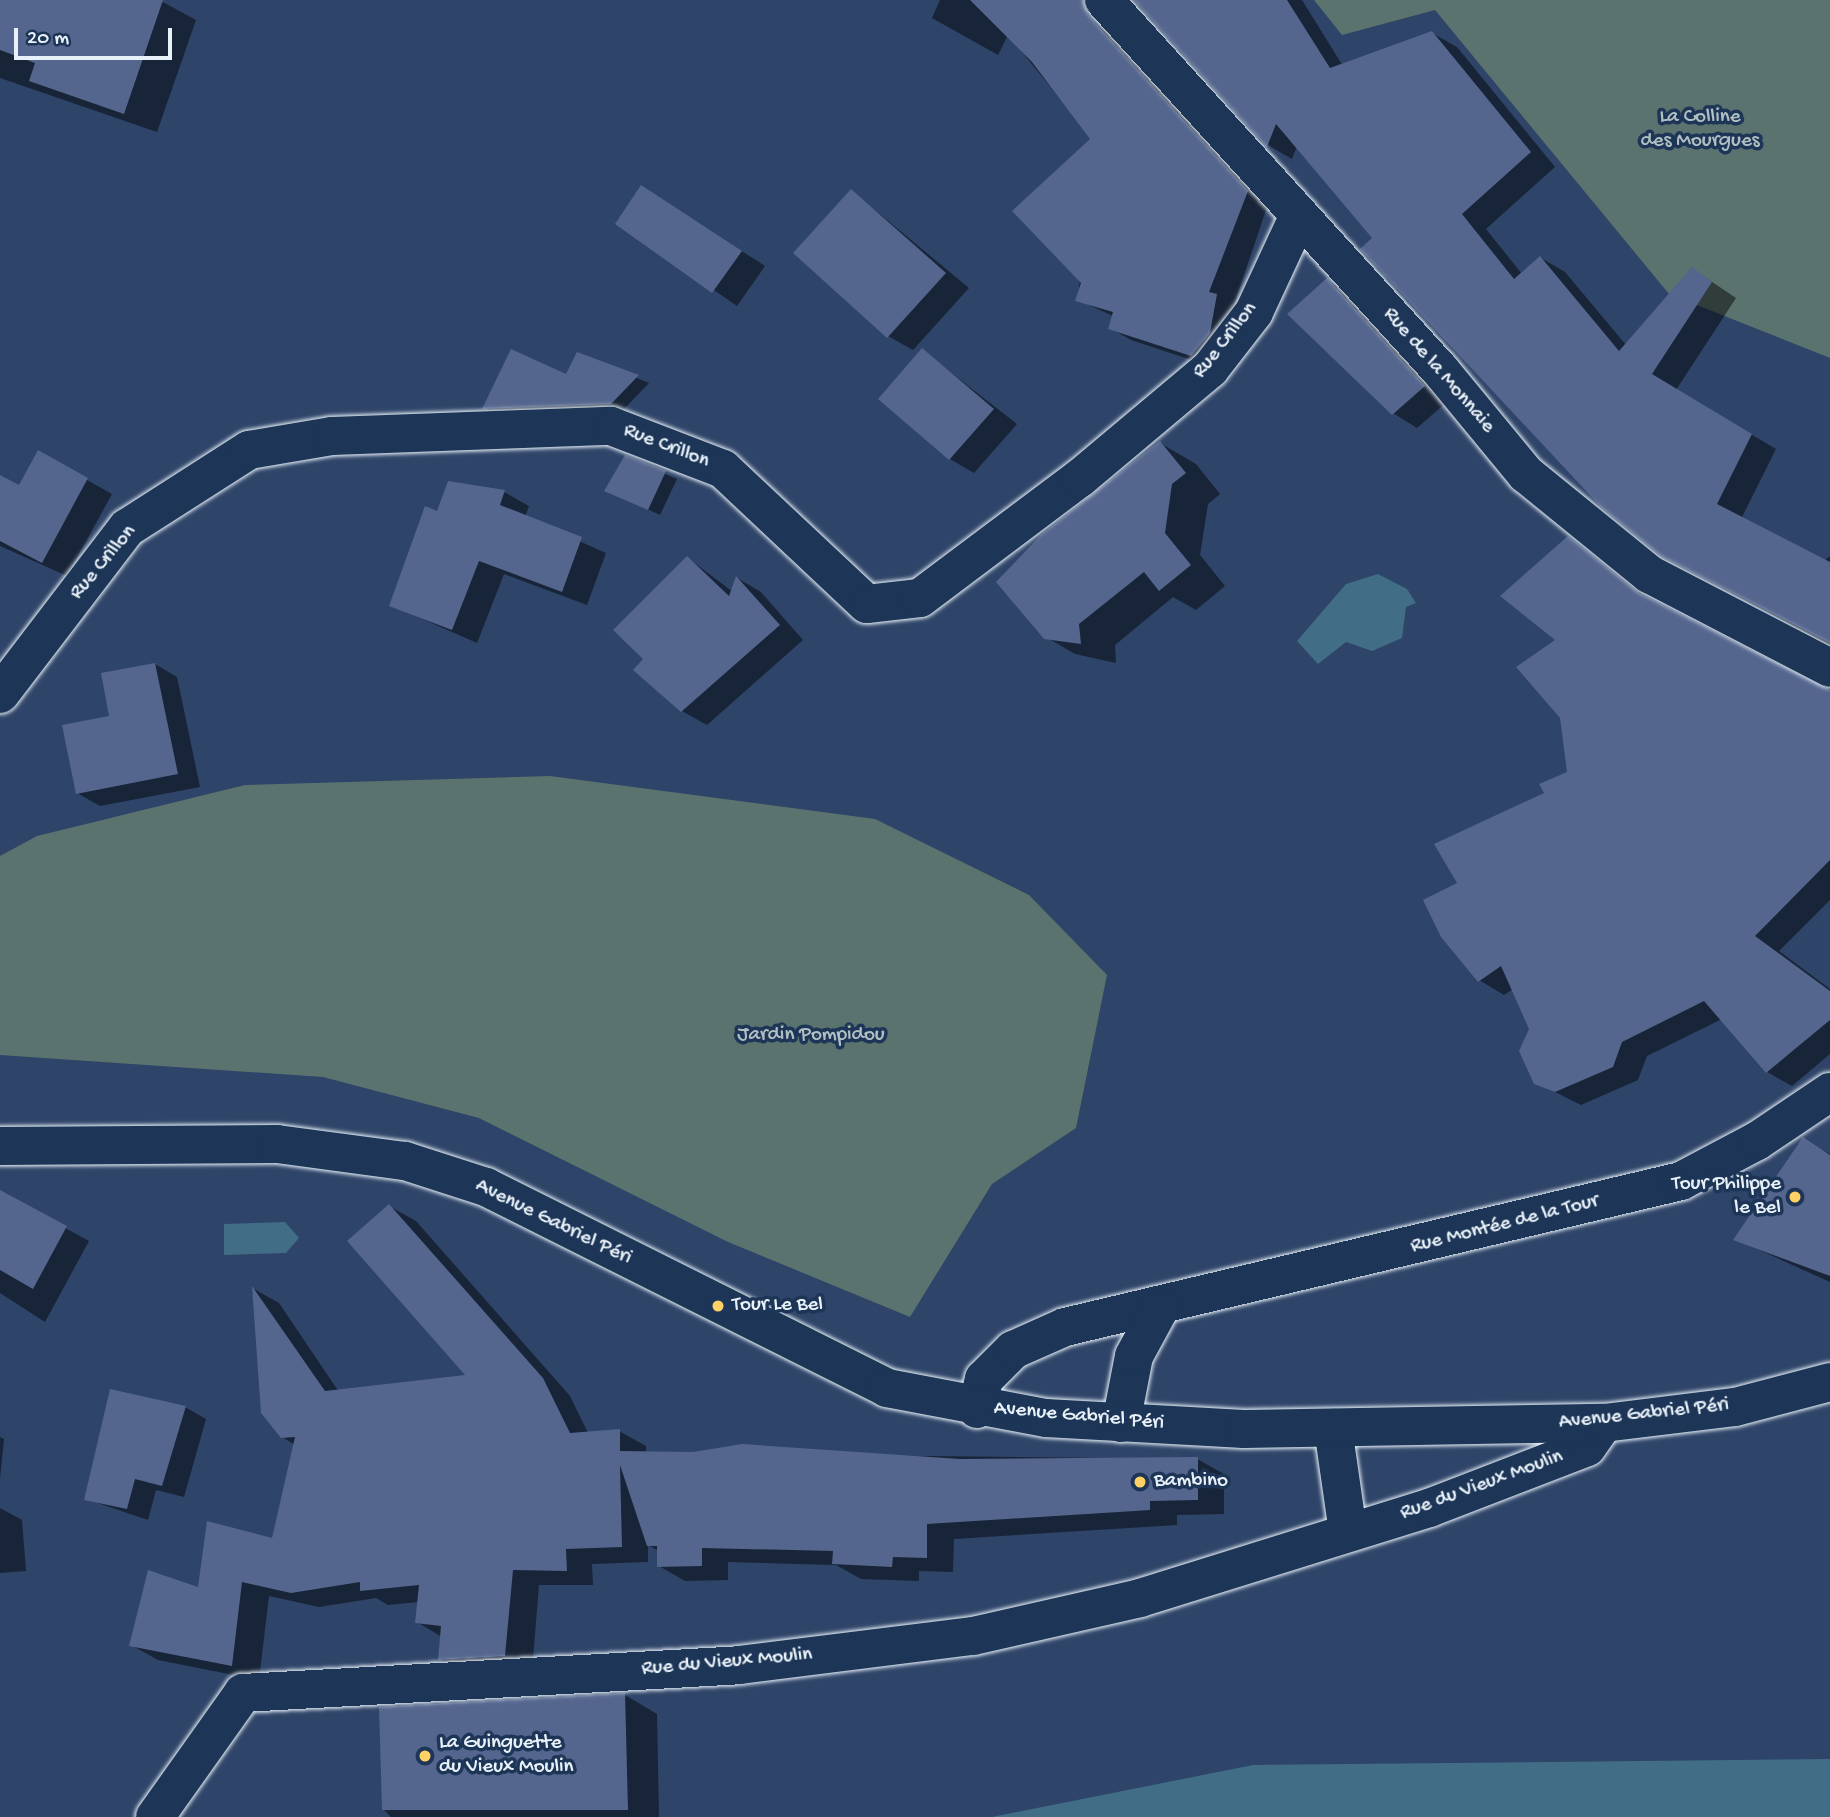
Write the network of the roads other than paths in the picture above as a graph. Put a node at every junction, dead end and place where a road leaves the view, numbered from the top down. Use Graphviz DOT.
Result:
graph roads {
  1 [pos="1104,0"];
  2 [pos="1299,215"];
  3 [pos="1830,668"];
  4 [pos="0,694"];
  5 [pos="1830,1092"];
  6 [pos="0,1146"];
  7 [pos="1160,1308"];
  8 [pos="1830,1382"];
  9 [pos="977,1409"];
  10 [pos="1121,1423"];
  11 [pos="1604,1423"];
  12 [pos="1333,1428"];
  13 [pos="1349,1532"];
  14 [pos="156,1817"];
  1 -- 2 [label="street, Rue de la Monnaie"];
  2 -- 3 [label="street, Rue de la Monnaie"];
  2 -- 4 [label="street, Rue Crillon"];
  5 -- 7 [label="street, Rue Montée de la Tour"];
  6 -- 9 [label="street, Avenue Gabriel Péri"];
  7 -- 9 [label="street, Rue Montée de la Tour"];
  7 -- 10 [label="street"];
  8 -- 11 [label="street, Avenue Gabriel Péri"];
  9 -- 10 [label="street, Avenue Gabriel Péri"];
  10 -- 12 [label="street, Avenue Gabriel Péri"];
  11 -- 12 [label="street, Avenue Gabriel Péri"];
  11 -- 13 [label="street, Rue du Vieux Moulin"];
  12 -- 13 [label="street"];
  13 -- 14 [label="street, Rue du Vieux Moulin"];
}
